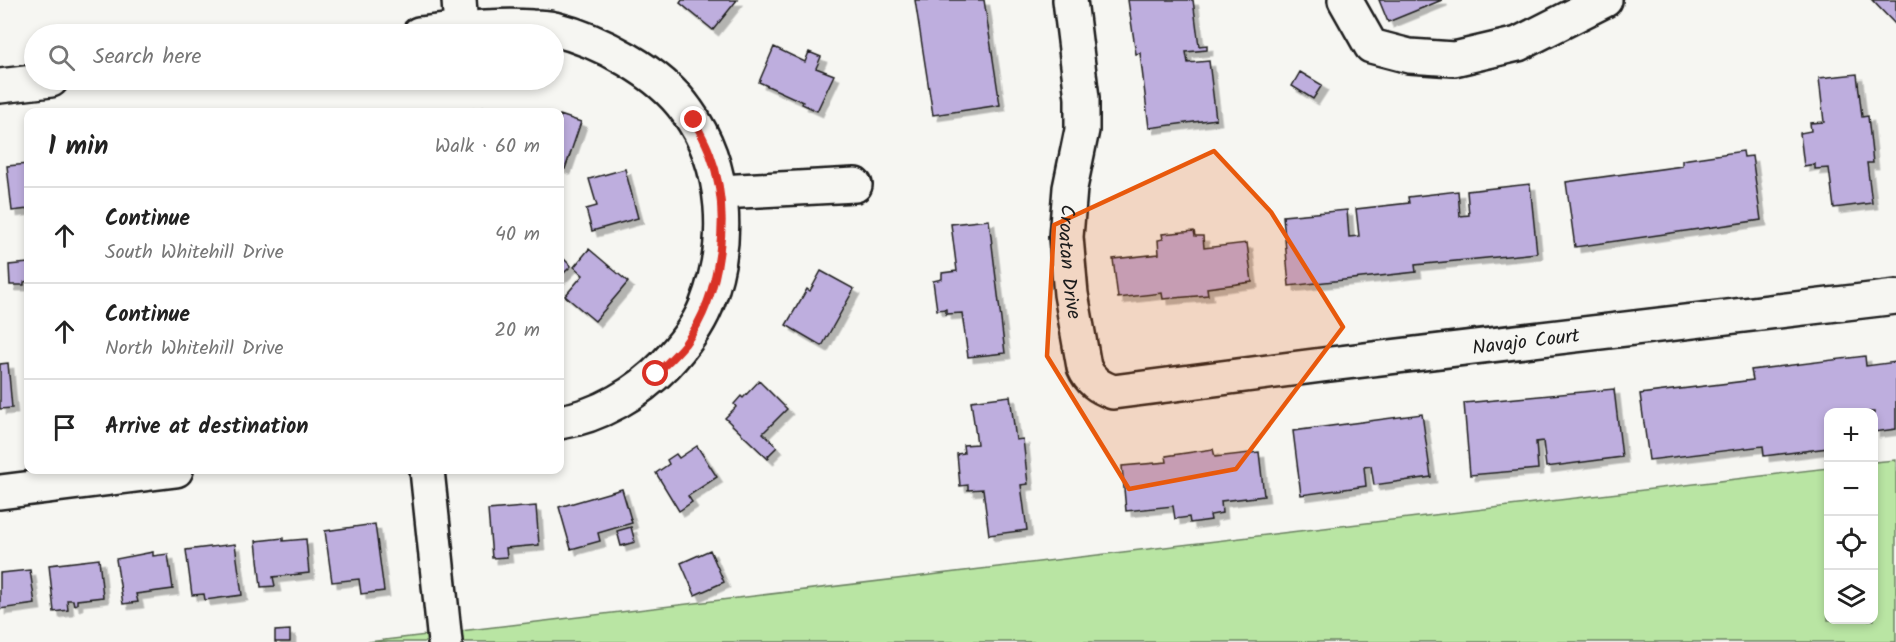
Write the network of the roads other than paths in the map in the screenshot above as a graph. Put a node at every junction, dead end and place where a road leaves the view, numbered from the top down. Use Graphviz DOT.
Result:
graph roads {
  1 [pos="1070,0"];
  2 [pos="1345,0"];
  3 [pos="1605,0"];
  4 [pos="460,15"];
  5 [pos="441,24"];
  6 [pos="501,24"];
  7 [pos="564,32"];
  8 [pos="24,83"];
  9 [pos="0,86"];
  10 [pos="855,185"];
  11 [pos="720,192"];
  12 [pos="1896,297"];
  13 [pos="1156,387"];
  14 [pos="564,421"];
  15 [pos="144,474"];
  16 [pos="427,474"];
  17 [pos="0,492"];
  18 [pos="445,642"];
  1 -- 13 [label="street, Croatan Drive"];
  2 -- 3 [label="street"];
  4 -- 5 [label="street"];
  4 -- 6 [label="street"];
  7 -- 11 [label="street"];
  8 -- 9 [label="street"];
  10 -- 11 [label="street"];
  11 -- 14 [label="street"];
  12 -- 13 [label="street, Navajo Court"];
  15 -- 17 [label="street"];
  16 -- 18 [label="street"];
}
